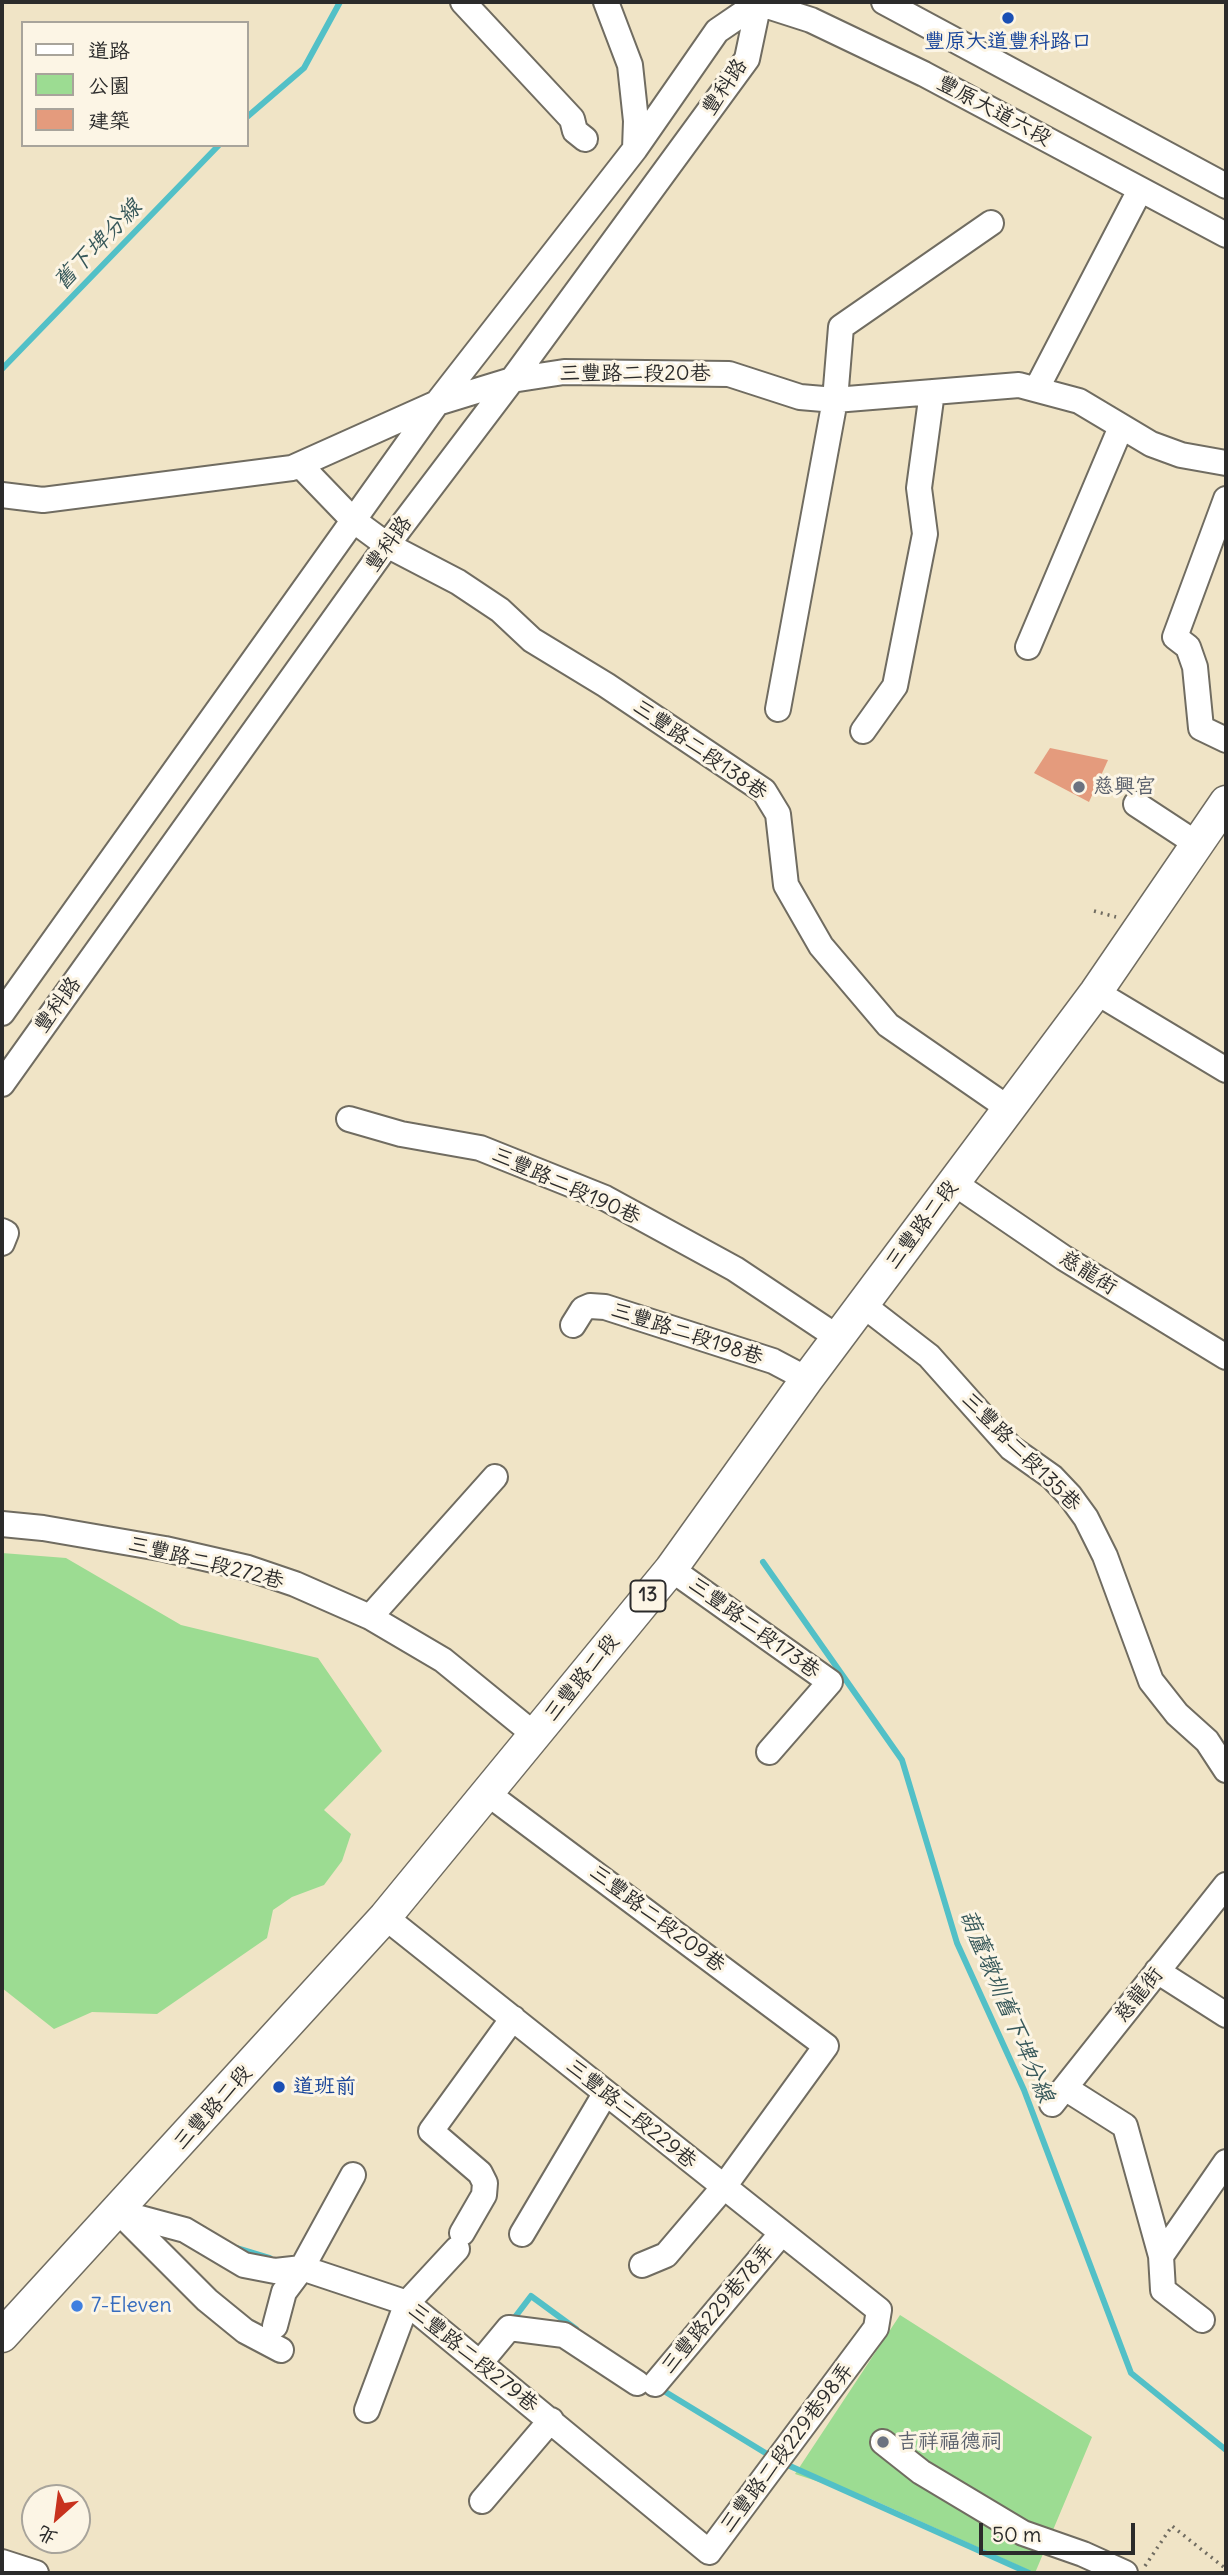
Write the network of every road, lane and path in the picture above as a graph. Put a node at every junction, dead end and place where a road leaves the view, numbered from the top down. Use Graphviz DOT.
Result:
graph roads {
  1 [pos="463,2"];
  2 [pos="606,2"];
  3 [pos="757,2"];
  4 [pos="884,2"];
  5 [pos="585,139"];
  6 [pos="635,149"];
  7 [pos="1226,186"];
  8 [pos="1140,190"];
  9 [pos="991,223"];
  10 [pos="1226,235"];
  11 [pos="512,380"];
  12 [pos="1037,388"];
  13 [pos="932,392"];
  14 [pos="835,400"];
  15 [pos="437,403"];
  16 [pos="1121,427"];
  17 [pos="1226,463"];
  18 [pos="300,465"];
  19 [pos="2,495"];
  20 [pos="1226,499"];
  21 [pos="353,520"];
  22 [pos="387,545"];
  23 [pos="1028,647"];
  24 [pos="778,709"];
  25 [pos="863,731"];
  26 [pos="1226,740"];
  27 [pos="1226,802"];
  28 [pos="1136,804"];
  29 [pos="1197,844"];
  30 [pos="1096,992"];
  31 [pos="2,1013"];
  32 [pos="1226,1070"];
  33 [pos="2,1084"];
  34 [pos="1008,1108"];
  35 [pos="349,1119"];
  36 [pos="954,1183"];
  37 [pos="2,1231"];
  38 [pos="2,1243"];
  39 [pos="863,1304"];
  40 [pos="573,1325"];
  41 [pos="837,1337"];
  42 [pos="1226,1357"];
  43 [pos="807,1379"];
  44 [pos="495,1478"];
  45 [pos="2,1524"];
  46 [pos="671,1569"];
  47 [pos="370,1617"];
  48 [pos="535,1735"];
  49 [pos="769,1752"];
  50 [pos="1226,1770"];
  51 [pos="487,1793"];
  52 [pos="1226,1885"];
  53 [pos="386,1917"];
  54 [pos="1157,1972"];
  55 [pos="1226,2015"];
  56 [pos="513,2018"];
  57 [pos="605,2094"];
  58 [pos="1226,2162"];
  59 [pos="353,2175"];
  60 [pos="723,2188"];
  61 [pos="118,2212"];
  62 [pos="522,2234"];
  63 [pos="781,2234"];
  64 [pos="1161,2256"];
  65 [pos="642,2265"];
  66 [pos="302,2268"];
  67 [pos="407,2303"];
  68 [pos="878,2310"];
  69 [pos="1202,2320"];
  70 [pos="275,2326"];
  71 [pos="2,2336"];
  72 [pos="281,2350"];
  73 [pos="480,2362"];
  74 [pos="367,2410"];
  75 [pos="551,2420"];
  76 [pos="883,2442"];
  77 [pos="482,2501"];
  78 [pos="2,2562"];
  79 [pos="1226,2569"];
  80 [pos="36,2573"];
  81 [pos="1125,2573"];
  82 [pos="1140,2573"];
  1 -- 5 [label="street"];
  2 -- 6 [label="street"];
  3 -- 6 [label="street, 豐科路"];
  3 -- 8 [label="street, 豐原大道六段"];
  3 -- 11 [label="street, 豐科路"];
  4 -- 7 [label="street, 豐原大道六段"];
  6 -- 15 [label="street, 豐科路"];
  8 -- 10 [label="street, 豐原大道六段"];
  8 -- 12 [label="street"];
  9 -- 14 [label="street"];
  11 -- 14 [label="street, 三豐路二段20巷"];
  11 -- 15 [label="street, 三豐路二段20巷"];
  11 -- 22 [label="street, 豐科路"];
  12 -- 13 [label="street, 三豐路二段20巷"];
  12 -- 16 [label="street, 三豐路二段20巷"];
  13 -- 14 [label="street, 三豐路二段20巷"];
  13 -- 25 [label="street"];
  14 -- 24 [label="street"];
  15 -- 18 [label="street, 三豐路二段20巷"];
  15 -- 21 [label="street, 豐科路"];
  16 -- 17 [label="street, 三豐路二段20巷"];
  16 -- 23 [label="street"];
  18 -- 19 [label="street, 三豐路二段20巷"];
  18 -- 21 [label="street, 三豐路二段138巷"];
  20 -- 26 [label="street"];
  21 -- 22 [label="street, 三豐路二段138巷"];
  21 -- 31 [label="street, 豐科路"];
  22 -- 33 [label="street, 豐科路"];
  22 -- 34 [label="street, 三豐路二段138巷"];
  27 -- 29 [label="main road, 三豐路二段 / 13"];
  28 -- 29 [label="street"];
  29 -- 30 [label="main road, 三豐路二段 / 13"];
  30 -- 32 [label="street"];
  30 -- 34 [label="main road, 三豐路二段 / 13"];
  34 -- 36 [label="main road, 三豐路二段 / 13"];
  35 -- 41 [label="street, 三豐路二段190巷"];
  36 -- 39 [label="main road, 三豐路二段 / 13"];
  36 -- 42 [label="street, 慈龍街"];
  37 -- 38 [label="street"];
  39 -- 41 [label="main road, 三豐路二段 / 13"];
  39 -- 50 [label="street, 三豐路二段135巷"];
  40 -- 43 [label="street, 三豐路二段198巷"];
  41 -- 43 [label="main road, 三豐路二段 / 13"];
  43 -- 46 [label="main road, 三豐路二段 / 13"];
  44 -- 47 [label="street"];
  45 -- 47 [label="street, 三豐路二段272巷"];
  46 -- 48 [label="main road, 三豐路二段 / 13"];
  46 -- 49 [label="street, 三豐路二段173巷"];
  47 -- 48 [label="street, 三豐路二段272巷"];
  48 -- 51 [label="main road, 三豐路二段 / 13"];
  51 -- 53 [label="main road, 三豐路二段 / 13"];
  51 -- 60 [label="street, 三豐路二段209巷"];
  52 -- 54 [label="street, 慈龍街"];
  53 -- 56 [label="street, 三豐路二段229巷"];
  53 -- 61 [label="main road, 三豐路二段 / 13"];
  54 -- 55 [label="street"];
  54 -- 64 [label="street, 慈龍街"];
  56 -- 57 [label="street, 三豐路二段229巷"];
  56 -- 67 [label="street"];
  57 -- 60 [label="street, 三豐路二段229巷"];
  57 -- 62 [label="street"];
  58 -- 64 [label="street"];
  59 -- 66 [label="street"];
  60 -- 63 [label="street, 三豐路二段229巷"];
  60 -- 65 [label="street"];
  61 -- 66 [label="street, 三豐路二段279巷"];
  61 -- 71 [label="main road, 三豐路二段 / 13"];
  61 -- 72 [label="street"];
  63 -- 68 [label="street, 三豐路二段229巷"];
  63 -- 73 [label="street, 三豐路229巷78弄"];
  64 -- 69 [label="street"];
  66 -- 67 [label="street, 三豐路二段279巷"];
  66 -- 70 [label="street"];
  67 -- 73 [label="street, 三豐路二段279巷"];
  67 -- 74 [label="street"];
  68 -- 75 [label="street, 三豐路二段229巷98弄"];
  73 -- 75 [label="street, 三豐路二段279巷"];
  75 -- 77 [label="street"];
  76 -- 81 [label="street"];
  78 -- 80 [label="street"];
  79 -- 82 [label="path"];
}
